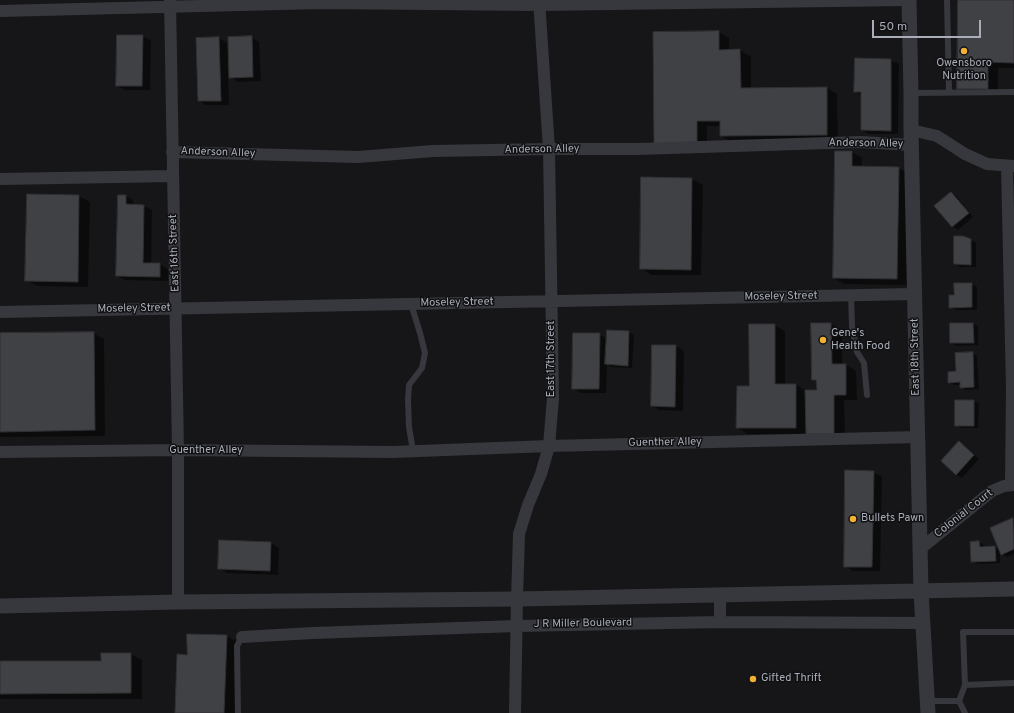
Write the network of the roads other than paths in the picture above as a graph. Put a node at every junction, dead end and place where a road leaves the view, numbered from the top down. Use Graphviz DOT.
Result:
graph roads {
  1 [pos="907,0"];
  2 [pos="947,0"];
  3 [pos="539,2"];
  4 [pos="170,4"];
  5 [pos="0,11"];
  6 [pos="949,92"];
  7 [pos="1014,92"];
  8 [pos="911,93"];
  9 [pos="911,137"];
  10 [pos="549,149"];
  11 [pos="172,152"];
  12 [pos="1011,166"];
  13 [pos="173,176"];
  14 [pos="0,179"];
  15 [pos="915,294"];
  16 [pos="851,295"];
  17 [pos="552,301"];
  18 [pos="411,304"];
  19 [pos="176,309"];
  20 [pos="0,312"];
  21 [pos="866,395"];
  22 [pos="918,437"];
  23 [pos="549,446"];
  24 [pos="178,450"];
  25 [pos="413,451"];
  26 [pos="0,452"];
  27 [pos="1013,485"];
  28 [pos="920,549"];
  29 [pos="1014,589"];
  30 [pos="921,591"];
  31 [pos="720,596"];
  32 [pos="517,599"];
  33 [pos="178,602"];
  34 [pos="0,606"];
  35 [pos="720,622"];
  36 [pos="923,623"];
  37 [pos="517,626"];
  38 [pos="1014,632"];
  39 [pos="242,637"];
  40 [pos="1014,683"];
  41 [pos="965,685"];
  42 [pos="959,701"];
  43 [pos="928,707"];
  44 [pos="238,713"];
  45 [pos="515,713"];
  46 [pos="965,713"];
  1 -- 3 [label="street"];
  1 -- 8 [label="street, East 18th Street"];
  2 -- 6 [label="lane"];
  3 -- 4 [label="street"];
  3 -- 10 [label="street, East 17th Street"];
  4 -- 5 [label="street"];
  4 -- 11 [label="street, East 16th Street"];
  6 -- 7 [label="lane"];
  6 -- 8 [label="lane"];
  8 -- 9 [label="street, East 18th Street"];
  9 -- 10 [label="street, Anderson Alley"];
  9 -- 12 [label="street, Colonial Court"];
  9 -- 15 [label="street, East 18th Street"];
  10 -- 11 [label="street, Anderson Alley"];
  10 -- 17 [label="street, East 17th Street"];
  11 -- 13 [label="street, East 16th Street"];
  12 -- 27 [label="street, Colonial Court"];
  13 -- 14 [label="street"];
  13 -- 19 [label="street, East 16th Street"];
  15 -- 16 [label="street, Moseley Street"];
  15 -- 22 [label="street, East 18th Street"];
  16 -- 17 [label="street, Moseley Street"];
  16 -- 21 [label="lane"];
  17 -- 18 [label="street, Moseley Street"];
  17 -- 23 [label="street, East 17th Street"];
  18 -- 19 [label="street, Moseley Street"];
  18 -- 25 [label="lane"];
  19 -- 20 [label="street, Moseley Street"];
  19 -- 24 [label="street, East 16th Street"];
  22 -- 23 [label="street, Guenther Alley"];
  22 -- 28 [label="street, East 18th Street"];
  23 -- 25 [label="street, Guenther Alley"];
  23 -- 32 [label="street, East 17th Street"];
  24 -- 25 [label="street, Guenther Alley"];
  24 -- 26 [label="street, Guenther Alley"];
  24 -- 33 [label="street, East 16th Street"];
  27 -- 28 [label="street, Colonial Court"];
  28 -- 30 [label="street, East 18th Street"];
  29 -- 30 [label="street"];
  30 -- 31 [label="street"];
  30 -- 36 [label="street, East 18th Street"];
  31 -- 32 [label="street"];
  31 -- 35 [label="street"];
  32 -- 33 [label="street"];
  32 -- 37 [label="street, East 17th Street"];
  33 -- 34 [label="street"];
  35 -- 36 [label="street, J R Miller Boulevard"];
  35 -- 37 [label="street, J R Miller Boulevard"];
  36 -- 43 [label="street, East 18th Street"];
  37 -- 39 [label="street, J R Miller Boulevard"];
  37 -- 45 [label="street, East 17th Street"];
  38 -- 41 [label="lane"];
  39 -- 44 [label="lane"];
  40 -- 41 [label="lane"];
  41 -- 42 [label="lane"];
  42 -- 43 [label="lane"];
  42 -- 46 [label="lane"];
}
